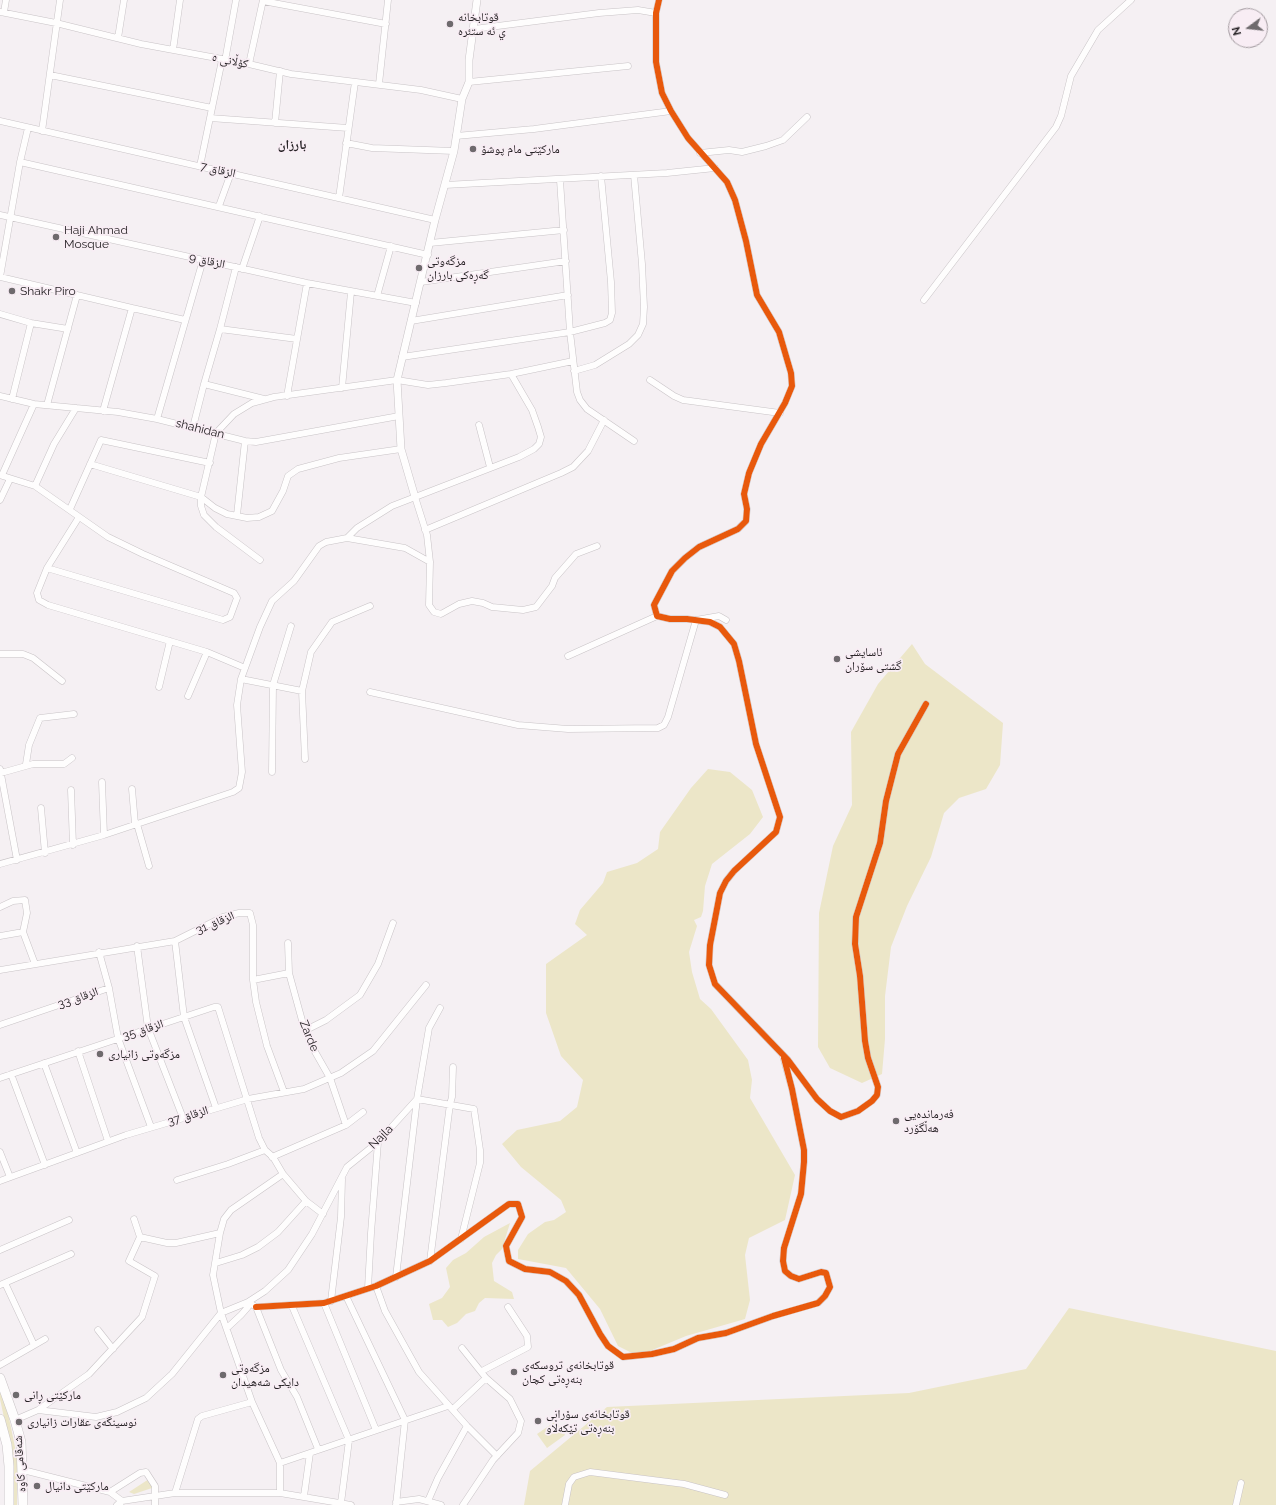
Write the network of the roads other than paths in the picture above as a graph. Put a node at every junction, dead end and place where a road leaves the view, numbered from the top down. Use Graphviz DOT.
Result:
graph roads {
  1 [pos="6,0"];
  2 [pos="60,0"];
  3 [pos="124,0"];
  4 [pos="180,0"];
  5 [pos="236,0"];
  6 [pos="263,0"];
  7 [pos="388,0"];
  8 [pos="478,0"];
  9 [pos="658,0"];
  10 [pos="1131,0"];
  11 [pos="2,12"];
  12 [pos="656,12"];
  13 [pos="56,23"];
  14 [pos="386,24"];
  15 [pos="474,29"];
  16 [pos="118,38"];
  17 [pos="173,50"];
  18 [pos="224,60"];
  19 [pos="249,64"];
  20 [pos="628,66"];
  21 [pos="280,71"];
  22 [pos="50,75"];
  23 [pos="355,82"];
  24 [pos="469,82"];
  25 [pos="379,84"];
  26 [pos="462,99"];
  27 [pos="212,108"];
  28 [pos="671,111"];
  29 [pos="807,117"];
  30 [pos="210,118"];
  31 [pos="0,121"];
  32 [pos="275,123"];
  33 [pos="28,128"];
  34 [pos="348,128"];
  35 [pos="42,131"];
  36 [pos="456,136"];
  37 [pos="346,143"];
  38 [pos="454,151"];
  39 [pos="700,153"];
  40 [pos="20,162"];
  41 [pos="200,166"];
  42 [pos="715,168"];
  43 [pos="231,173"];
  44 [pos="634,175"];
  45 [pos="601,176"];
  46 [pos="560,180"];
  47 [pos="445,185"];
  48 [pos="338,198"];
  49 [pos="219,206"];
  50 [pos="0,215"];
  51 [pos="260,216"];
  52 [pos="10,218"];
  53 [pos="435,220"];
  54 [pos="564,230"];
  55 [pos="430,243"];
  56 [pos="391,246"];
  57 [pos="428,255"];
  58 [pos="203,260"];
  59 [pos="566,261"];
  60 [pos="239,268"];
  61 [pos="421,282"];
  62 [pos="307,283"];
  63 [pos="351,292"];
  64 [pos="77,295"];
  65 [pos="568,295"];
  66 [pos="377,296"];
  67 [pos="924,300"];
  68 [pos="416,303"];
  69 [pos="132,308"];
  70 [pos="0,314"];
  71 [pos="185,320"];
  72 [pos="411,321"];
  73 [pos="31,323"];
  74 [pos="68,329"];
  75 [pos="220,329"];
  76 [pos="570,332"];
  77 [pos="297,339"];
  78 [pos="402,357"];
  79 [pos="573,360"];
  80 [pos="574,371"];
  81 [pos="511,374"];
  82 [pos="396,380"];
  83 [pos="650,380"];
  84 [pos="204,384"];
  85 [pos="342,388"];
  86 [pos="0,396"];
  87 [pos="287,396"];
  88 [pos="12,399"];
  89 [pos="265,399"];
  90 [pos="34,404"];
  91 [pos="47,405"];
  92 [pos="76,408"];
  93 [pos="103,411"];
  94 [pos="780,413"];
  95 [pos="399,416"];
  96 [pos="157,418"];
  97 [pos="604,420"];
  98 [pos="479,425"];
  99 [pos="193,427"];
  100 [pos="216,433"];
  101 [pos="634,440"];
  102 [pos="245,441"];
  103 [pos="401,448"];
  104 [pos="210,463"];
  105 [pos="90,464"];
  106 [pos="490,467"];
  107 [pos="1,475"];
  108 [pos="10,479"];
  109 [pos="35,486"];
  110 [pos="201,497"];
  111 [pos="415,497"];
  112 [pos="0,500"];
  113 [pos="70,509"];
  114 [pos="237,515"];
  115 [pos="79,517"];
  116 [pos="425,530"];
  117 [pos="347,538"];
  118 [pos="597,546"];
  119 [pos="260,560"];
  120 [pos="430,562"];
  121 [pos="48,568"];
  122 [pos="370,606"];
  123 [pos="657,616"];
  124 [pos="696,620"];
  125 [pos="726,620"];
  126 [pos="291,626"];
  127 [pos="170,641"];
  128 [pos="207,652"];
  129 [pos="0,654"];
  130 [pos="568,656"];
  131 [pos="245,668"];
  132 [pos="241,679"];
  133 [pos="62,681"];
  134 [pos="274,685"];
  135 [pos="159,687"];
  136 [pos="302,691"];
  137 [pos="370,692"];
  138 [pos="188,696"];
  139 [pos="926,704"];
  140 [pos="74,714"];
  141 [pos="72,758"];
  142 [pos="305,759"];
  143 [pos="26,764"];
  144 [pos="0,771"];
  145 [pos="272,772"];
  146 [pos="102,782"];
  147 [pos="132,789"];
  148 [pos="71,790"];
  149 [pos="41,808"];
  150 [pos="136,824"];
  151 [pos="104,835"];
  152 [pos="73,845"];
  153 [pos="45,853"];
  154 [pos="17,860"];
  155 [pos="0,864"];
  156 [pos="149,866"];
  157 [pos="0,907"];
  158 [pos="393,923"];
  159 [pos="23,932"];
  160 [pos="0,936"];
  161 [pos="175,941"];
  162 [pos="288,943"];
  163 [pos="137,946"];
  164 [pos="99,952"];
  165 [pos="35,964"];
  166 [pos="0,970"];
  167 [pos="289,973"];
  168 [pos="253,980"];
  169 [pos="426,985"];
  170 [pos="109,988"];
  171 [pos="440,1008"];
  172 [pos="184,1017"];
  173 [pos="0,1025"];
  174 [pos="148,1028"];
  175 [pos="306,1030"];
  176 [pos="118,1038"];
  177 [pos="78,1051"];
  178 [pos="782,1053"];
  179 [pos="44,1063"];
  180 [pos="453,1067"];
  181 [pos="11,1074"];
  182 [pos="0,1078"];
  183 [pos="330,1078"];
  184 [pos="284,1092"];
  185 [pos="248,1099"];
  186 [pos="417,1099"];
  187 [pos="450,1104"];
  188 [pos="216,1108"];
  189 [pos="363,1112"];
  190 [pos="183,1118"];
  191 [pos="346,1125"];
  192 [pos="151,1127"];
  193 [pos="108,1141"];
  194 [pos="378,1142"];
  195 [pos="265,1150"];
  196 [pos="0,1152"];
  197 [pos="77,1153"];
  198 [pos="272,1156"];
  199 [pos="44,1165"];
  200 [pos="284,1174"];
  201 [pos="342,1176"];
  202 [pos="10,1177"];
  203 [pos="177,1180"];
  204 [pos="0,1181"];
  205 [pos="306,1201"];
  206 [pos="323,1214"];
  207 [pos="134,1219"];
  208 [pos="69,1220"];
  209 [pos="220,1233"];
  210 [pos="140,1237"];
  211 [pos="461,1239"];
  212 [pos="0,1250"];
  213 [pos="71,1254"];
  214 [pos="430,1261"];
  215 [pos="216,1263"];
  216 [pos="396,1277"];
  217 [pos="3,1284"];
  218 [pos="376,1286"];
  219 [pos="368,1288"];
  220 [pos="346,1296"];
  221 [pos="332,1301"];
  222 [pos="248,1302"];
  223 [pos="324,1303"];
  224 [pos="292,1306"];
  225 [pos="256,1307"];
  226 [pos="508,1307"];
  227 [pos="221,1313"];
  228 [pos="227,1328"];
  229 [pos="98,1330"];
  230 [pos="45,1339"];
  231 [pos="34,1345"];
  232 [pos="462,1348"];
  233 [pos="113,1349"];
  234 [pos="0,1365"];
  235 [pos="482,1371"];
  236 [pos="0,1378"];
  237 [pos="486,1378"];
  238 [pos="252,1402"];
  239 [pos="451,1408"];
  240 [pos="38,1410"];
  241 [pos="0,1419"];
  242 [pos="15,1420"];
  243 [pos="405,1420"];
  244 [pos="467,1426"];
  245 [pos="376,1430"];
  246 [pos="349,1440"];
  247 [pos="318,1449"];
  248 [pos="310,1453"];
  249 [pos="497,1456"];
  250 [pos="280,1463"];
  251 [pos="23,1470"];
  252 [pos="1241,1483"];
  253 [pos="110,1492"];
  254 [pos="175,1493"];
  255 [pos="280,1493"];
  256 [pos="724,1495"];
  257 [pos="304,1496"];
  258 [pos="156,1497"];
  259 [pos="428,1501"];
  260 [pos="341,1503"];
  261 [pos="120,1504"];
  262 [pos="396,1504"];
  263 [pos="8,1505"];
  264 [pos="22,1505"];
  265 [pos="156,1505"];
  266 [pos="351,1505"];
  267 [pos="441,1505"];
  268 [pos="463,1505"];
  269 [pos="565,1505"];
  270 [pos="1236,1505"];
  1 -- 11 [label="street"];
  2 -- 13 [label="street"];
  3 -- 16 [label="street"];
  4 -- 17 [label="street"];
  5 -- 18 [label="street"];
  6 -- 14 [label="street"];
  6 -- 19 [label="street"];
  7 -- 14 [label="street"];
  8 -- 15 [label="street"];
  9 -- 12 [label="street"];
  10 -- 67 [label="street"];
  11 -- 13 [label="street, کۆڵانی ٥"];
  12 -- 15 [label="street"];
  12 -- 28 [label="street"];
  13 -- 16 [label="street, کۆڵانی ٥"];
  13 -- 22 [label="street"];
  14 -- 25 [label="street"];
  15 -- 24 [label="street"];
  16 -- 17 [label="street, کۆڵانی ٥"];
  17 -- 18 [label="street, کۆڵانی ٥"];
  18 -- 19 [label="street, کۆڵانی ٥"];
  18 -- 27 [label="street"];
  19 -- 21 [label="street, کۆڵانی ٥"];
  20 -- 24 [label="street"];
  21 -- 23 [label="street, کۆڵانی ٥"];
  21 -- 32 [label="street"];
  22 -- 27 [label="street"];
  22 -- 35 [label="street"];
  23 -- 25 [label="street, کۆڵانی ٥"];
  23 -- 34 [label="street"];
  24 -- 26 [label="street"];
  25 -- 26 [label="street, کۆڵانی ٥"];
  26 -- 36 [label="street"];
  27 -- 30 [label="street"];
  28 -- 36 [label="street"];
  28 -- 39 [label="street"];
  29 -- 39 [label="street"];
  30 -- 32 [label="street"];
  30 -- 41 [label="street"];
  31 -- 33 [label="street, الزقاق 7"];
  32 -- 34 [label="street"];
  33 -- 35 [label="street, الزقاق 7"];
  33 -- 40 [label="street"];
  34 -- 37 [label="street"];
  35 -- 41 [label="street, الزقاق 7"];
  36 -- 38 [label="street"];
  37 -- 38 [label="street"];
  37 -- 48 [label="street"];
  38 -- 47 [label="street"];
  39 -- 42 [label="street"];
  40 -- 49 [label="street"];
  40 -- 52 [label="street"];
  41 -- 43 [label="street, الزقاق 7"];
  42 -- 44 [label="street"];
  42 -- 94 [label="street"];
  43 -- 48 [label="street, الزقاق 7"];
  43 -- 49 [label="street"];
  44 -- 45 [label="street"];
  44 -- 80 [label="street"];
  45 -- 46 [label="street"];
  45 -- 76 [label="street"];
  46 -- 47 [label="street"];
  46 -- 54 [label="street"];
  47 -- 53 [label="street"];
  48 -- 53 [label="street, الزقاق 7"];
  49 -- 51 [label="street"];
  50 -- 52 [label="street, الزقاق 9"];
  51 -- 56 [label="street"];
  51 -- 60 [label="street"];
  52 -- 58 [label="street, الزقاق 9"];
  52 -- 64 [label="street"];
  53 -- 55 [label="street"];
  54 -- 55 [label="street"];
  54 -- 59 [label="street"];
  55 -- 57 [label="street"];
  56 -- 57 [label="street"];
  56 -- 66 [label="street"];
  57 -- 61 [label="street"];
  58 -- 60 [label="street, الزقاق 9"];
  58 -- 71 [label="street"];
  59 -- 61 [label="street"];
  59 -- 65 [label="street"];
  60 -- 62 [label="street, الزقاق 9"];
  60 -- 75 [label="street"];
  61 -- 68 [label="street"];
  62 -- 63 [label="street, الزقاق 9"];
  62 -- 77 [label="street"];
  63 -- 66 [label="street, الزقاق 9"];
  63 -- 85 [label="street"];
  64 -- 69 [label="street"];
  64 -- 74 [label="street"];
  65 -- 72 [label="street"];
  65 -- 76 [label="street"];
  66 -- 68 [label="street, الزقاق 9"];
  68 -- 72 [label="street"];
  69 -- 71 [label="street"];
  69 -- 93 [label="street"];
  70 -- 73 [label="street"];
  71 -- 96 [label="street"];
  72 -- 78 [label="street"];
  73 -- 74 [label="street"];
  73 -- 88 [label="street"];
  74 -- 91 [label="street"];
  75 -- 77 [label="street"];
  75 -- 84 [label="street"];
  76 -- 78 [label="street"];
  76 -- 79 [label="street"];
  77 -- 87 [label="street"];
  78 -- 82 [label="street"];
  79 -- 80 [label="street"];
  79 -- 81 [label="street"];
  80 -- 97 [label="street"];
  81 -- 82 [label="street"];
  81 -- 106 [label="street"];
  82 -- 85 [label="street"];
  82 -- 95 [label="street"];
  83 -- 94 [label="street"];
  84 -- 89 [label="street"];
  84 -- 99 [label="street"];
  85 -- 87 [label="street"];
  86 -- 88 [label="street, shahidan"];
  87 -- 89 [label="street"];
  88 -- 90 [label="street, shahidan"];
  89 -- 100 [label="street"];
  90 -- 91 [label="street, shahidan"];
  90 -- 107 [label="street"];
  91 -- 92 [label="street, shahidan"];
  92 -- 93 [label="street, shahidan"];
  92 -- 109 [label="street"];
  93 -- 96 [label="street, shahidan"];
  94 -- 123 [label="street"];
  95 -- 102 [label="street, shahidan"];
  95 -- 103 [label="street"];
  96 -- 99 [label="street, shahidan"];
  97 -- 101 [label="street"];
  97 -- 116 [label="street"];
  98 -- 106 [label="street"];
  99 -- 100 [label="street, shahidan"];
  100 -- 102 [label="street, shahidan"];
  100 -- 104 [label="street"];
  102 -- 114 [label="street"];
  103 -- 111 [label="street"];
  103 -- 114 [label="street"];
  104 -- 105 [label="street"];
  104 -- 110 [label="street"];
  105 -- 110 [label="street"];
  105 -- 113 [label="street"];
  106 -- 111 [label="street"];
  107 -- 108 [label="street"];
  108 -- 109 [label="street"];
  108 -- 112 [label="street"];
  109 -- 113 [label="street"];
  110 -- 114 [label="street"];
  110 -- 119 [label="street"];
  111 -- 116 [label="street"];
  111 -- 117 [label="street"];
  113 -- 115 [label="street"];
  115 -- 121 [label="street"];
  115 -- 121 [label="street"];
  116 -- 120 [label="street"];
  117 -- 120 [label="street"];
  117 -- 131 [label="street"];
  118 -- 120 [label="street"];
  121 -- 127 [label="street"];
  122 -- 136 [label="street"];
  123 -- 124 [label="street"];
  123 -- 130 [label="street"];
  124 -- 125 [label="street"];
  124 -- 137 [label="street"];
  124 -- 178 [label="street"];
  126 -- 134 [label="street"];
  127 -- 128 [label="street"];
  127 -- 135 [label="street"];
  128 -- 131 [label="street"];
  128 -- 138 [label="street"];
  129 -- 133 [label="street"];
  131 -- 132 [label="street"];
  132 -- 134 [label="street"];
  132 -- 150 [label="street"];
  134 -- 136 [label="street"];
  134 -- 145 [label="street"];
  136 -- 142 [label="street"];
  139 -- 178 [label="street"];
  140 -- 143 [label="street"];
  141 -- 143 [label="street"];
  143 -- 144 [label="street"];
  144 -- 154 [label="street"];
  146 -- 151 [label="street"];
  147 -- 150 [label="street"];
  148 -- 152 [label="street"];
  149 -- 153 [label="street"];
  150 -- 151 [label="street"];
  150 -- 156 [label="street"];
  151 -- 152 [label="street"];
  152 -- 153 [label="street"];
  153 -- 154 [label="street"];
  154 -- 155 [label="street"];
  157 -- 159 [label="street"];
  158 -- 175 [label="street"];
  159 -- 160 [label="street"];
  159 -- 165 [label="street"];
  161 -- 163 [label="street, الزقاق 31"];
  161 -- 168 [label="street, الزقاق 31"];
  161 -- 172 [label="street"];
  162 -- 167 [label="street, Zarde"];
  163 -- 164 [label="street, الزقاق 31"];
  163 -- 174 [label="street"];
  164 -- 165 [label="street, الزقاق 31"];
  164 -- 170 [label="street"];
  165 -- 166 [label="street, الزقاق 31"];
  167 -- 168 [label="street"];
  167 -- 175 [label="street, Zarde"];
  168 -- 184 [label="street, الزقاق 31"];
  169 -- 183 [label="street, الزقاق 37"];
  170 -- 173 [label="street, الزقاق 33"];
  170 -- 176 [label="street, الزقاق 33"];
  171 -- 186 [label="street"];
  172 -- 174 [label="street, الزقاق 35"];
  172 -- 185 [label="street, الزقاق 35"];
  172 -- 188 [label="street"];
  174 -- 176 [label="street, الزقاق 35"];
  174 -- 190 [label="street"];
  175 -- 183 [label="street, Zarde"];
  176 -- 177 [label="street, الزقاق 35"];
  176 -- 192 [label="street, الزقاق 33"];
  177 -- 179 [label="street, الزقاق 35"];
  177 -- 193 [label="street"];
  178 -- 211 [label="street"];
  179 -- 181 [label="street, الزقاق 35"];
  179 -- 197 [label="street"];
  180 -- 187 [label="street"];
  181 -- 182 [label="street, الزقاق 35"];
  181 -- 199 [label="street"];
  183 -- 184 [label="street, الزقاق 37"];
  183 -- 191 [label="street, Zarde"];
  184 -- 185 [label="street, الزقاق 37"];
  185 -- 188 [label="street, الزقاق 37"];
  185 -- 195 [label="street"];
  186 -- 187 [label="street"];
  186 -- 194 [label="street, Najla"];
  186 -- 216 [label="street"];
  187 -- 211 [label="street"];
  187 -- 214 [label="street"];
  188 -- 190 [label="street, الزقاق 37"];
  189 -- 191 [label="street"];
  190 -- 192 [label="street, الزقاق 37"];
  191 -- 198 [label="street"];
  192 -- 193 [label="street, الزقاق 37"];
  193 -- 197 [label="street, الزقاق 37"];
  194 -- 201 [label="street, Najla"];
  194 -- 219 [label="street"];
  195 -- 198 [label="street"];
  195 -- 203 [label="street"];
  196 -- 202 [label="street"];
  197 -- 199 [label="street, الزقاق 37"];
  198 -- 200 [label="street"];
  199 -- 202 [label="street, الزقاق 37"];
  200 -- 205 [label="street"];
  200 -- 209 [label="street"];
  201 -- 206 [label="street, Najla"];
  201 -- 221 [label="street"];
  202 -- 204 [label="street, الزقاق 37"];
  205 -- 206 [label="street"];
  205 -- 215 [label="street"];
  206 -- 222 [label="street, Najla"];
  207 -- 210 [label="street"];
  208 -- 212 [label="street"];
  209 -- 210 [label="street"];
  209 -- 215 [label="street"];
  210 -- 233 [label="street"];
  211 -- 214 [label="street"];
  213 -- 217 [label="street"];
  214 -- 216 [label="street"];
  215 -- 227 [label="street"];
  216 -- 218 [label="street"];
  217 -- 231 [label="street"];
  218 -- 219 [label="street"];
  218 -- 239 [label="street"];
  219 -- 220 [label="street"];
  220 -- 221 [label="street"];
  220 -- 243 [label="street"];
  221 -- 223 [label="street"];
  222 -- 225 [label="street"];
  222 -- 227 [label="street, Najla"];
  222 -- 228 [label="street"];
  223 -- 224 [label="street"];
  223 -- 245 [label="street"];
  224 -- 225 [label="street"];
  224 -- 246 [label="street"];
  225 -- 247 [label="street"];
  226 -- 235 [label="street"];
  227 -- 228 [label="street"];
  227 -- 240 [label="street"];
  228 -- 238 [label="street"];
  229 -- 233 [label="street"];
  230 -- 231 [label="street"];
  231 -- 234 [label="street"];
  232 -- 235 [label="street"];
  233 -- 240 [label="street"];
  235 -- 237 [label="street"];
  236 -- 242 [label="main road, شەقامی کاوە"];
  237 -- 239 [label="street"];
  237 -- 249 [label="street"];
  238 -- 250 [label="street"];
  238 -- 254 [label="street"];
  239 -- 243 [label="street"];
  239 -- 244 [label="street"];
  240 -- 242 [label="street"];
  241 -- 263 [label="main road, شەقامی کاوە"];
  242 -- 251 [label="main road, شەقامی کاوە"];
  243 -- 245 [label="street"];
  243 -- 262 [label="street"];
  244 -- 249 [label="street"];
  244 -- 259 [label="street"];
  245 -- 246 [label="street"];
  246 -- 247 [label="street"];
  246 -- 260 [label="street"];
  247 -- 248 [label="street"];
  248 -- 250 [label="street"];
  248 -- 257 [label="street"];
  249 -- 268 [label="street"];
  250 -- 255 [label="street"];
  251 -- 253 [label="street"];
  251 -- 264 [label="main road, شەقامی کاوە"];
  252 -- 270 [label="street"];
  253 -- 258 [label="street"];
  253 -- 261 [label="street"];
  254 -- 255 [label="street"];
  254 -- 258 [label="street"];
  255 -- 257 [label="street"];
  256 -- 269 [label="street"];
  257 -- 260 [label="street"];
  258 -- 261 [label="street"];
  258 -- 265 [label="street"];
  259 -- 262 [label="street"];
  259 -- 267 [label="street"];
  260 -- 266 [label="street"];
}
